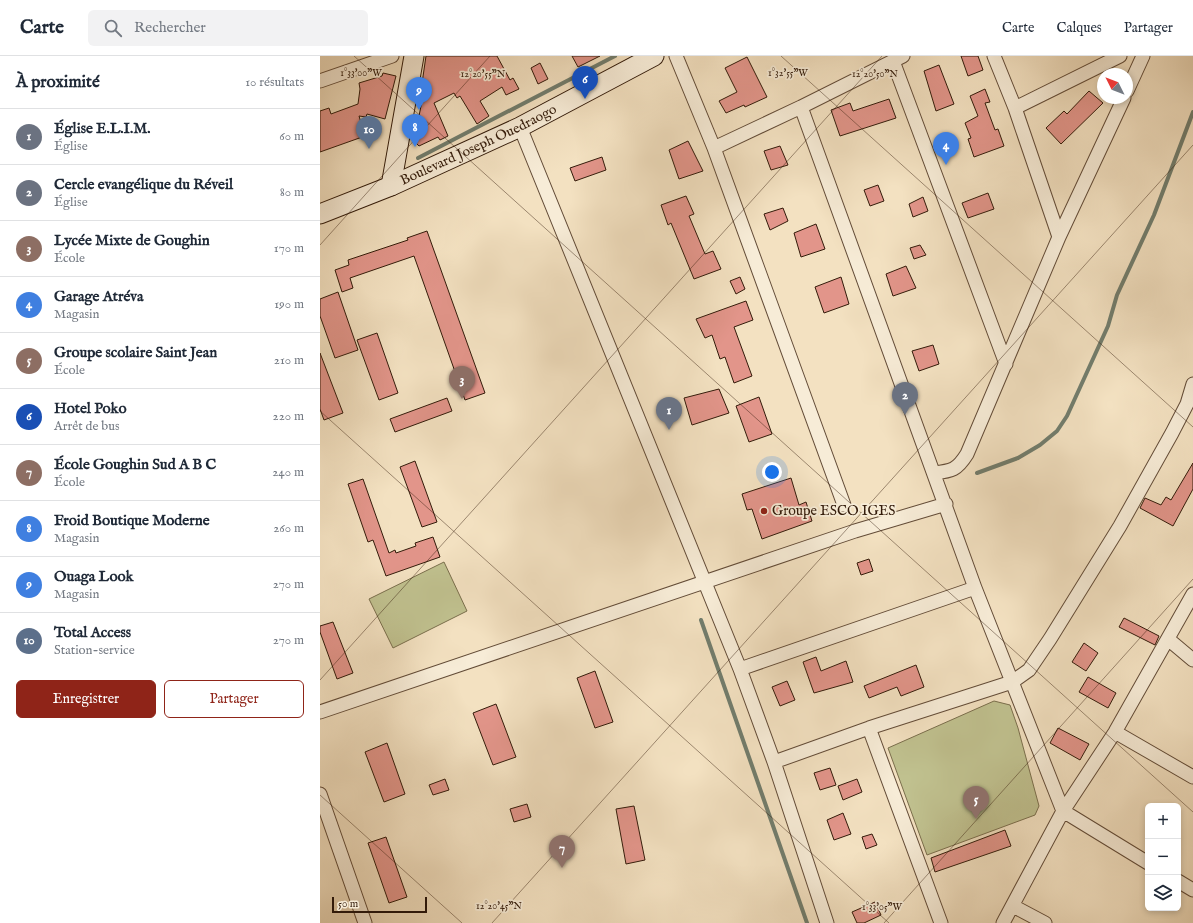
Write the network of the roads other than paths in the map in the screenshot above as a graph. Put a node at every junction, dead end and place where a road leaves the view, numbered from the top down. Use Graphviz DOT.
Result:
graph roads {
  1 [pos="392,56"];
  2 [pos="414,56"];
  3 [pos="654,56"];
  4 [pos="676,56"];
  5 [pos="994,56"];
  6 [pos="1120,56"];
  7 [pos="1143,56"];
  8 [pos="898,59"];
  9 [pos="1133,78"];
  10 [pos="320,80"];
  11 [pos="1121,104"];
  12 [pos="801,107"];
  13 [pos="1015,108"];
  14 [pos="520,127"];
  15 [pos="714,148"];
  16 [pos="391,186"];
  17 [pos="320,214"];
  18 [pos="1059,237"];
  19 [pos="1006,364"];
  20 [pos="1193,384"];
  21 [pos="934,473"];
  22 [pos="946,503"];
  23 [pos="844,505"];
  24 [pos="704,582"];
  25 [pos="975,588"];
  26 [pos="1193,594"];
  27 [pos="1168,639"];
  28 [pos="1193,660"];
  29 [pos="740,669"];
  30 [pos="1012,682"];
  31 [pos="320,712"];
  32 [pos="869,728"];
  33 [pos="1115,732"];
  34 [pos="774,762"];
  35 [pos="1193,777"];
  36 [pos="320,794"];
  37 [pos="1064,811"];
  38 [pos="1145,861"];
  39 [pos="1181,883"];
  40 [pos="1193,890"];
  41 [pos="1013,906"];
  42 [pos="365,923"];
  43 [pos="827,923"];
  44 [pos="941,923"];
  45 [pos="1003,923"];
  46 [pos="1045,923"];
  1 -- 10 [label="street"];
  2 -- 16 [label="street"];
  3 -- 14 [label="street, Boulevard Joseph Ouedraogo"];
  4 -- 15 [label="street"];
  5 -- 13 [label="street"];
  6 -- 13 [label="street"];
  7 -- 9 [label="street"];
  8 -- 12 [label="street"];
  8 -- 19 [label="street"];
  11 -- 18 [label="street"];
  12 -- 15 [label="street"];
  12 -- 21 [label="street"];
  13 -- 18 [label="street"];
  14 -- 16 [label="street, Boulevard Joseph Ouedraogo"];
  14 -- 24 [label="street"];
  15 -- 23 [label="street"];
  16 -- 17 [label="street, Boulevard Joseph Ouedraogo"];
  18 -- 19 [label="street"];
  19 -- 21 [label="street"];
  20 -- 30 [label="street"];
  21 -- 22 [label="street"];
  22 -- 24 [label="street"];
  22 -- 25 [label="street"];
  24 -- 29 [label="street"];
  24 -- 31 [label="street"];
  25 -- 29 [label="street"];
  25 -- 30 [label="street"];
  26 -- 27 [label="street"];
  27 -- 28 [label="street"];
  27 -- 33 [label="street"];
  29 -- 34 [label="street"];
  30 -- 32 [label="street"];
  30 -- 37 [label="street"];
  32 -- 34 [label="street"];
  32 -- 44 [label="street"];
  33 -- 35 [label="street"];
  33 -- 37 [label="street"];
  34 -- 43 [label="street"];
  36 -- 42 [label="street"];
  37 -- 38 [label="street"];
  37 -- 41 [label="street"];
  39 -- 40 [label="street"];
  41 -- 45 [label="street"];
  41 -- 46 [label="street"];
}
